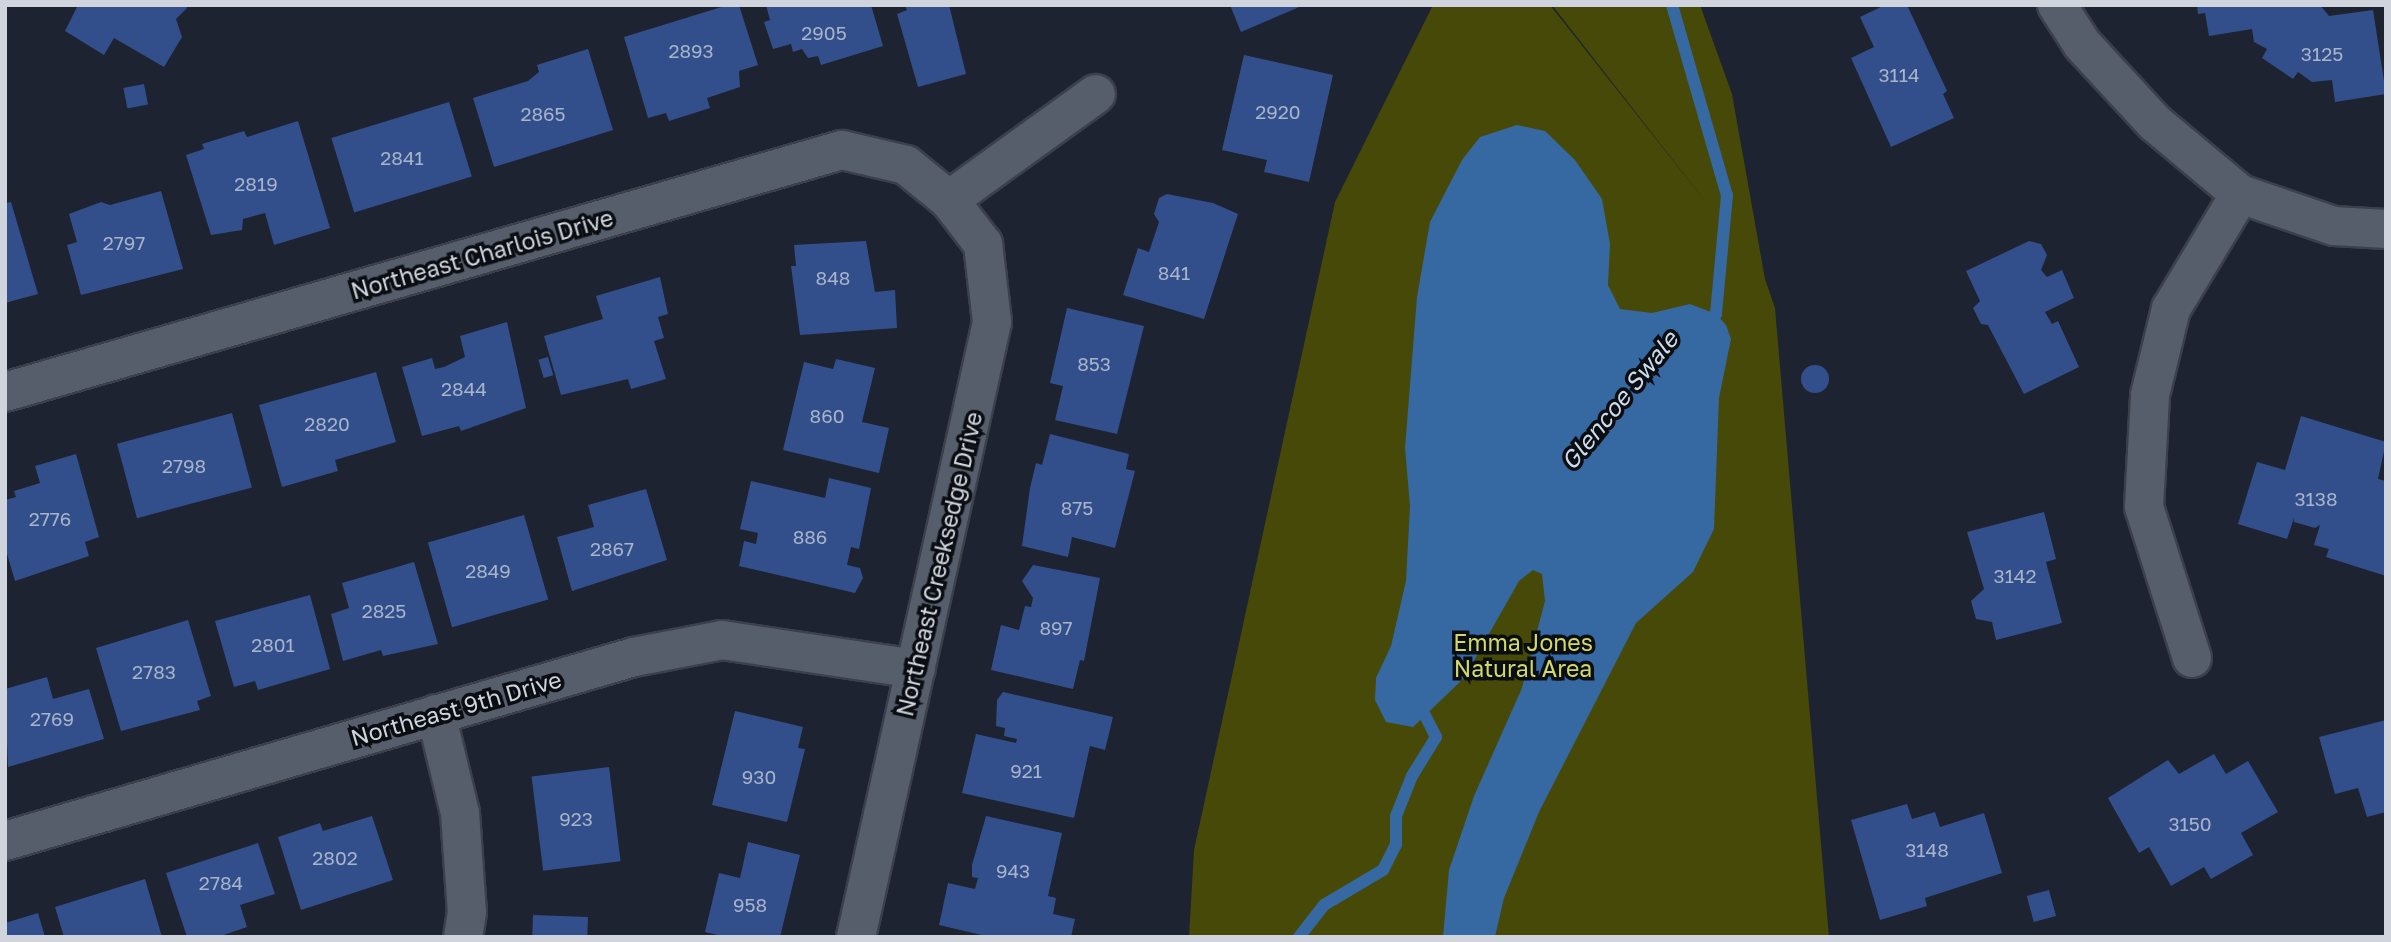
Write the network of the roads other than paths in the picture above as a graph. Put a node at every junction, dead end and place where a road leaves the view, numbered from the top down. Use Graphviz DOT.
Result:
graph roads {
  1 [pos="2057,5"];
  2 [pos="1096,94"];
  3 [pos="2240,194"];
  4 [pos="949,200"];
  5 [pos="2386,229"];
  6 [pos="5,392"];
  7 [pos="2192,657"];
  8 [pos="916,669"];
  9 [pos="436,714"];
  10 [pos="5,841"];
  11 [pos="463,937"];
  12 [pos="856,937"];
  1 -- 3 [label="street"];
  2 -- 4 [label="street"];
  3 -- 5 [label="street"];
  3 -- 7 [label="street"];
  4 -- 6 [label="street, Northeast Charlois Drive"];
  4 -- 8 [label="street, Northeast Creeksedge Drive"];
  8 -- 9 [label="street, Northeast 9th Drive"];
  8 -- 12 [label="street, Northeast Creeksedge Drive"];
  9 -- 10 [label="street, Northeast 9th Drive"];
  9 -- 11 [label="street"];
}
